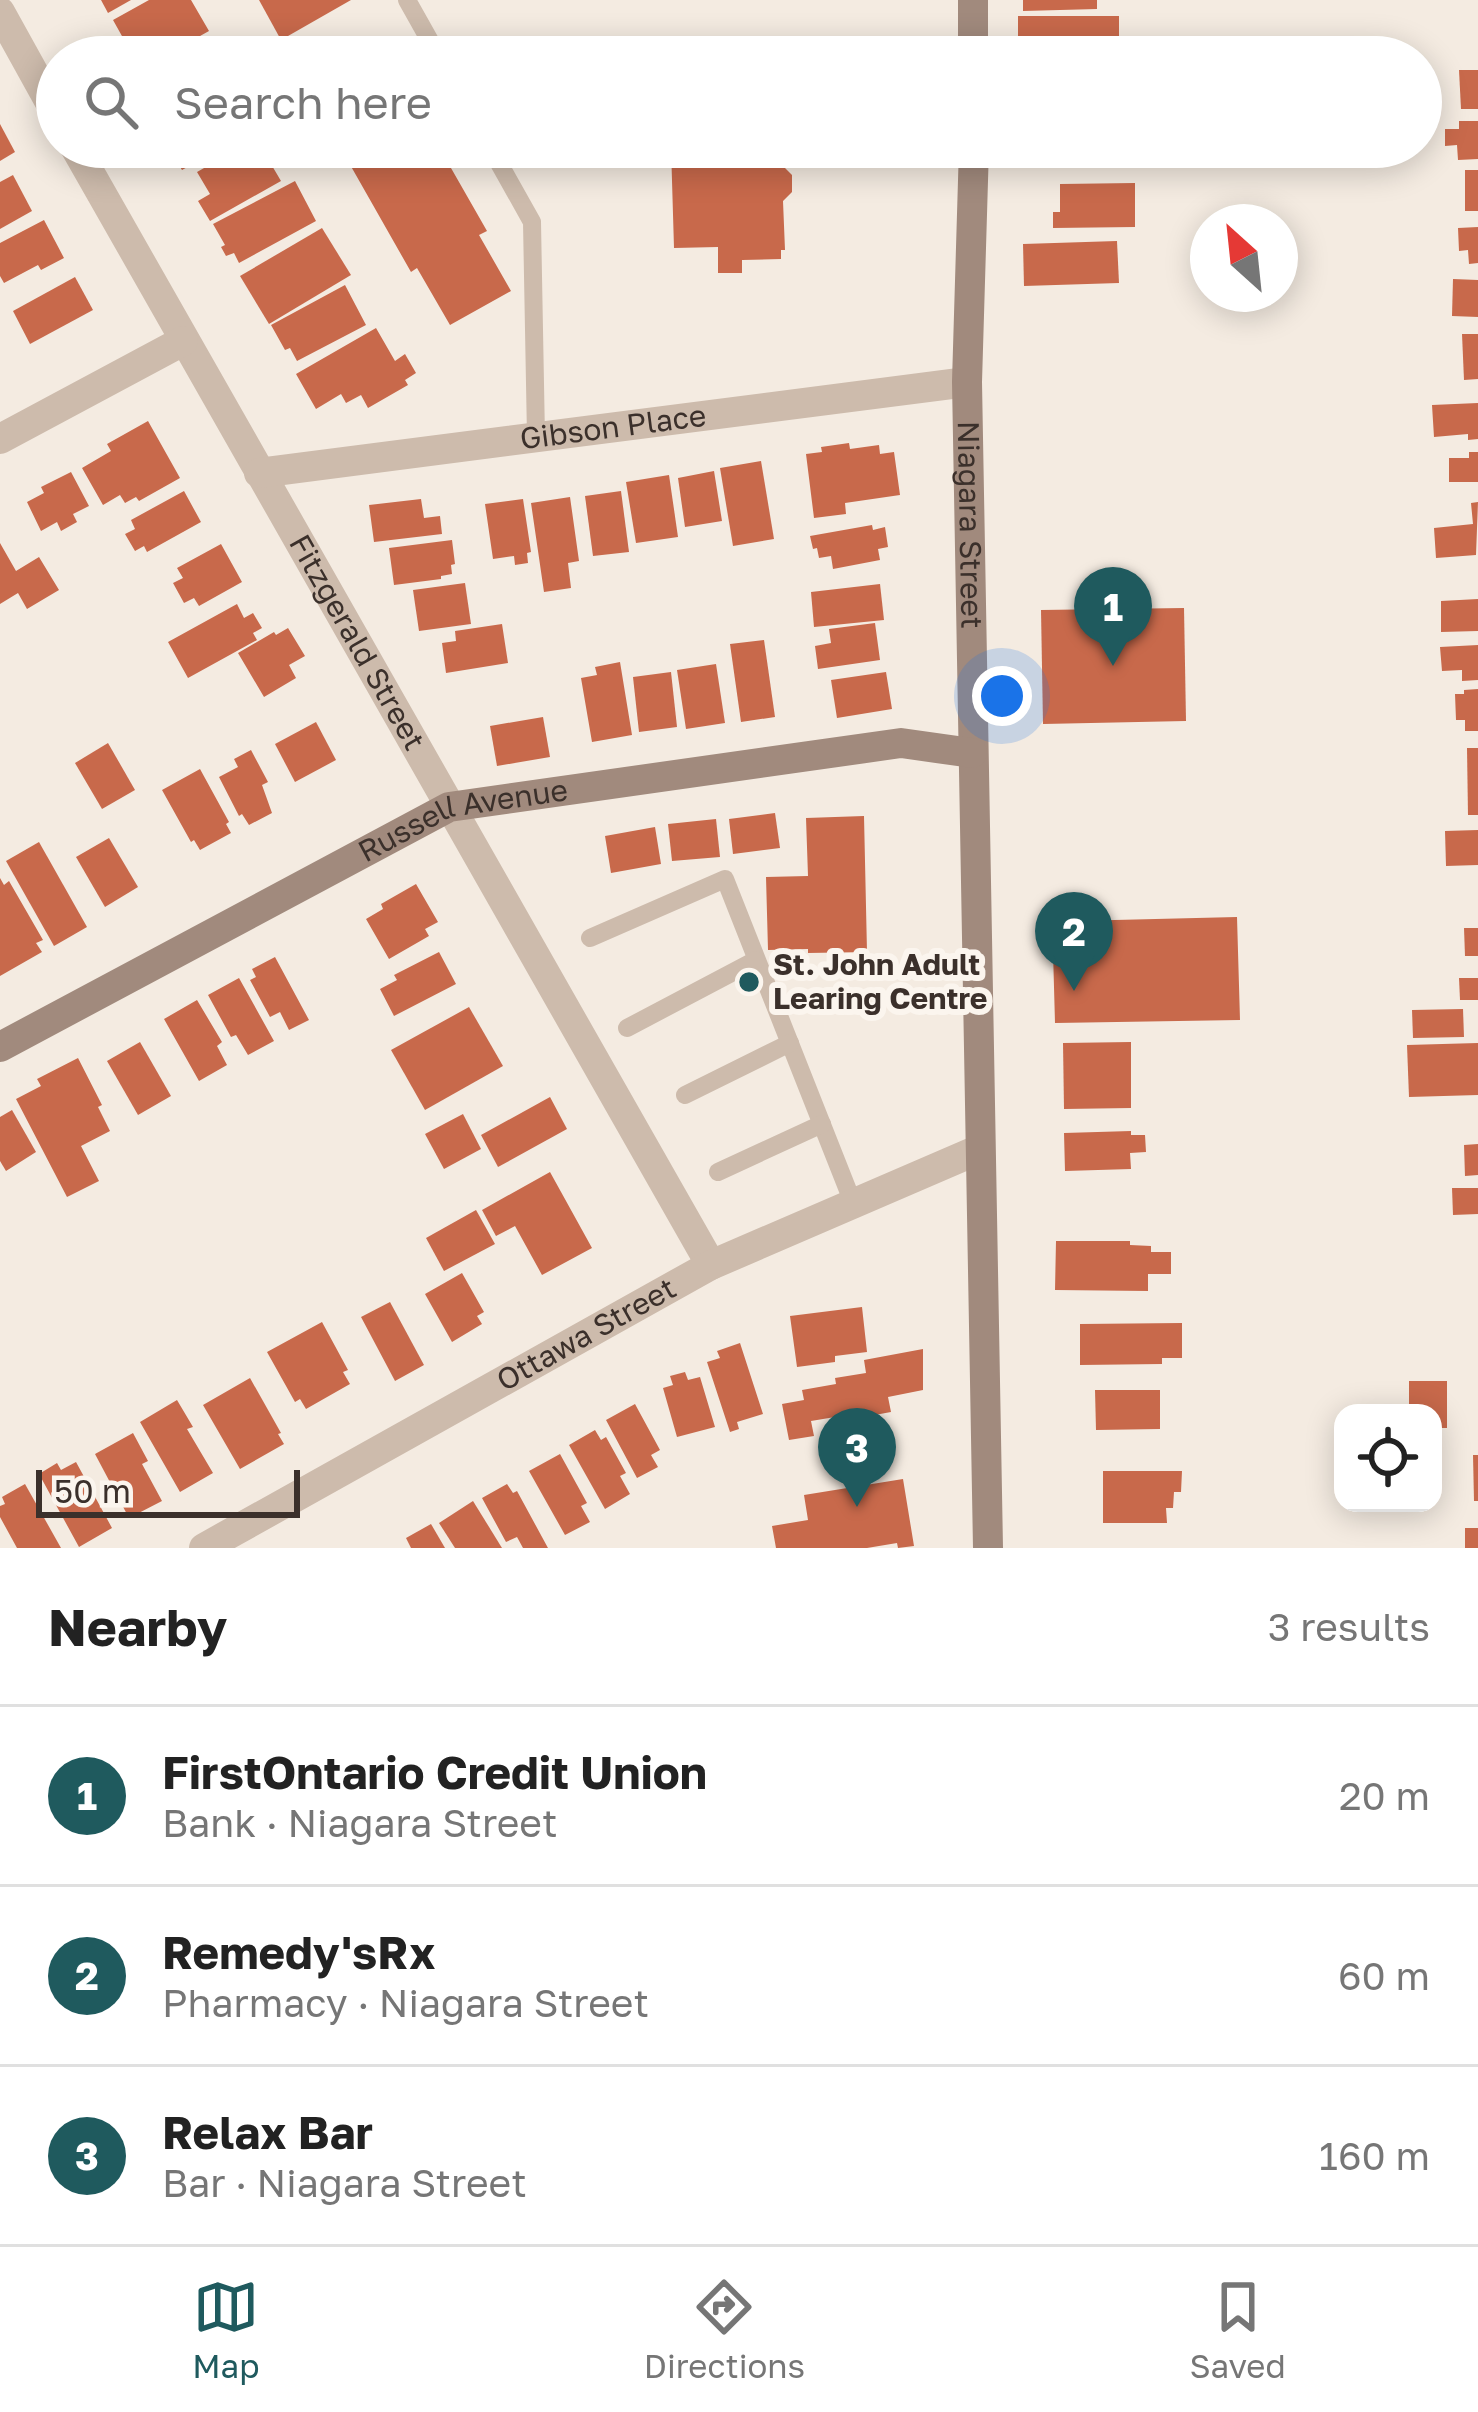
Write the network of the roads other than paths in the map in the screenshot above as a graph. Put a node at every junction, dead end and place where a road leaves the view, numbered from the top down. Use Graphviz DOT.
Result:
graph roads {
  1 [pos="407,0"];
  2 [pos="973,0"];
  3 [pos="0,12"];
  4 [pos="427,36"];
  5 [pos="974,36"];
  6 [pos="36,77"];
  7 [pos="87,168"];
  8 [pos="502,168"];
  9 [pos="973,168"];
  10 [pos="183,340"];
  11 [pos="968,382"];
  12 [pos="536,437"];
  13 [pos="0,440"];
  14 [pos="259,473"];
  15 [pos="972,753"];
  16 [pos="449,807"];
  17 [pos="590,938"];
  18 [pos="757,960"];
  19 [pos="627,1028"];
  20 [pos="790,1042"];
  21 [pos="0,1047"];
  22 [pos="685,1095"];
  23 [pos="822,1124"];
  24 [pos="980,1148"];
  25 [pos="718,1172"];
  26 [pos="853,1203"];
  27 [pos="711,1264"];
  28 [pos="203,1548"];
  29 [pos="988,1548"];
  1 -- 4 [label="lane"];
  2 -- 5 [label="main road"];
  3 -- 6 [label="street"];
  7 -- 10 [label="street, Fitzgerald Street"];
  8 -- 12 [label="lane"];
  9 -- 11 [label="main road, Niagara Street"];
  10 -- 13 [label="street"];
  10 -- 14 [label="street, Fitzgerald Street"];
  11 -- 12 [label="street, Gibson Place"];
  11 -- 15 [label="main road, Niagara Street"];
  12 -- 14 [label="street, Gibson Place"];
  14 -- 16 [label="street, Fitzgerald Street"];
  15 -- 16 [label="main road, Russell Avenue"];
  15 -- 24 [label="main road, Niagara Street"];
  16 -- 21 [label="main road, Russell Avenue"];
  16 -- 27 [label="street, Fitzgerald Street"];
  17 -- 18 [label="lane"];
  18 -- 19 [label="lane"];
  18 -- 20 [label="lane"];
  20 -- 22 [label="lane"];
  20 -- 23 [label="lane"];
  23 -- 25 [label="lane"];
  23 -- 26 [label="lane"];
  24 -- 26 [label="street, Ottawa Street"];
  24 -- 29 [label="main road, Niagara Street"];
  26 -- 27 [label="street, Ottawa Street"];
  27 -- 28 [label="street, Ottawa Street"];
}
